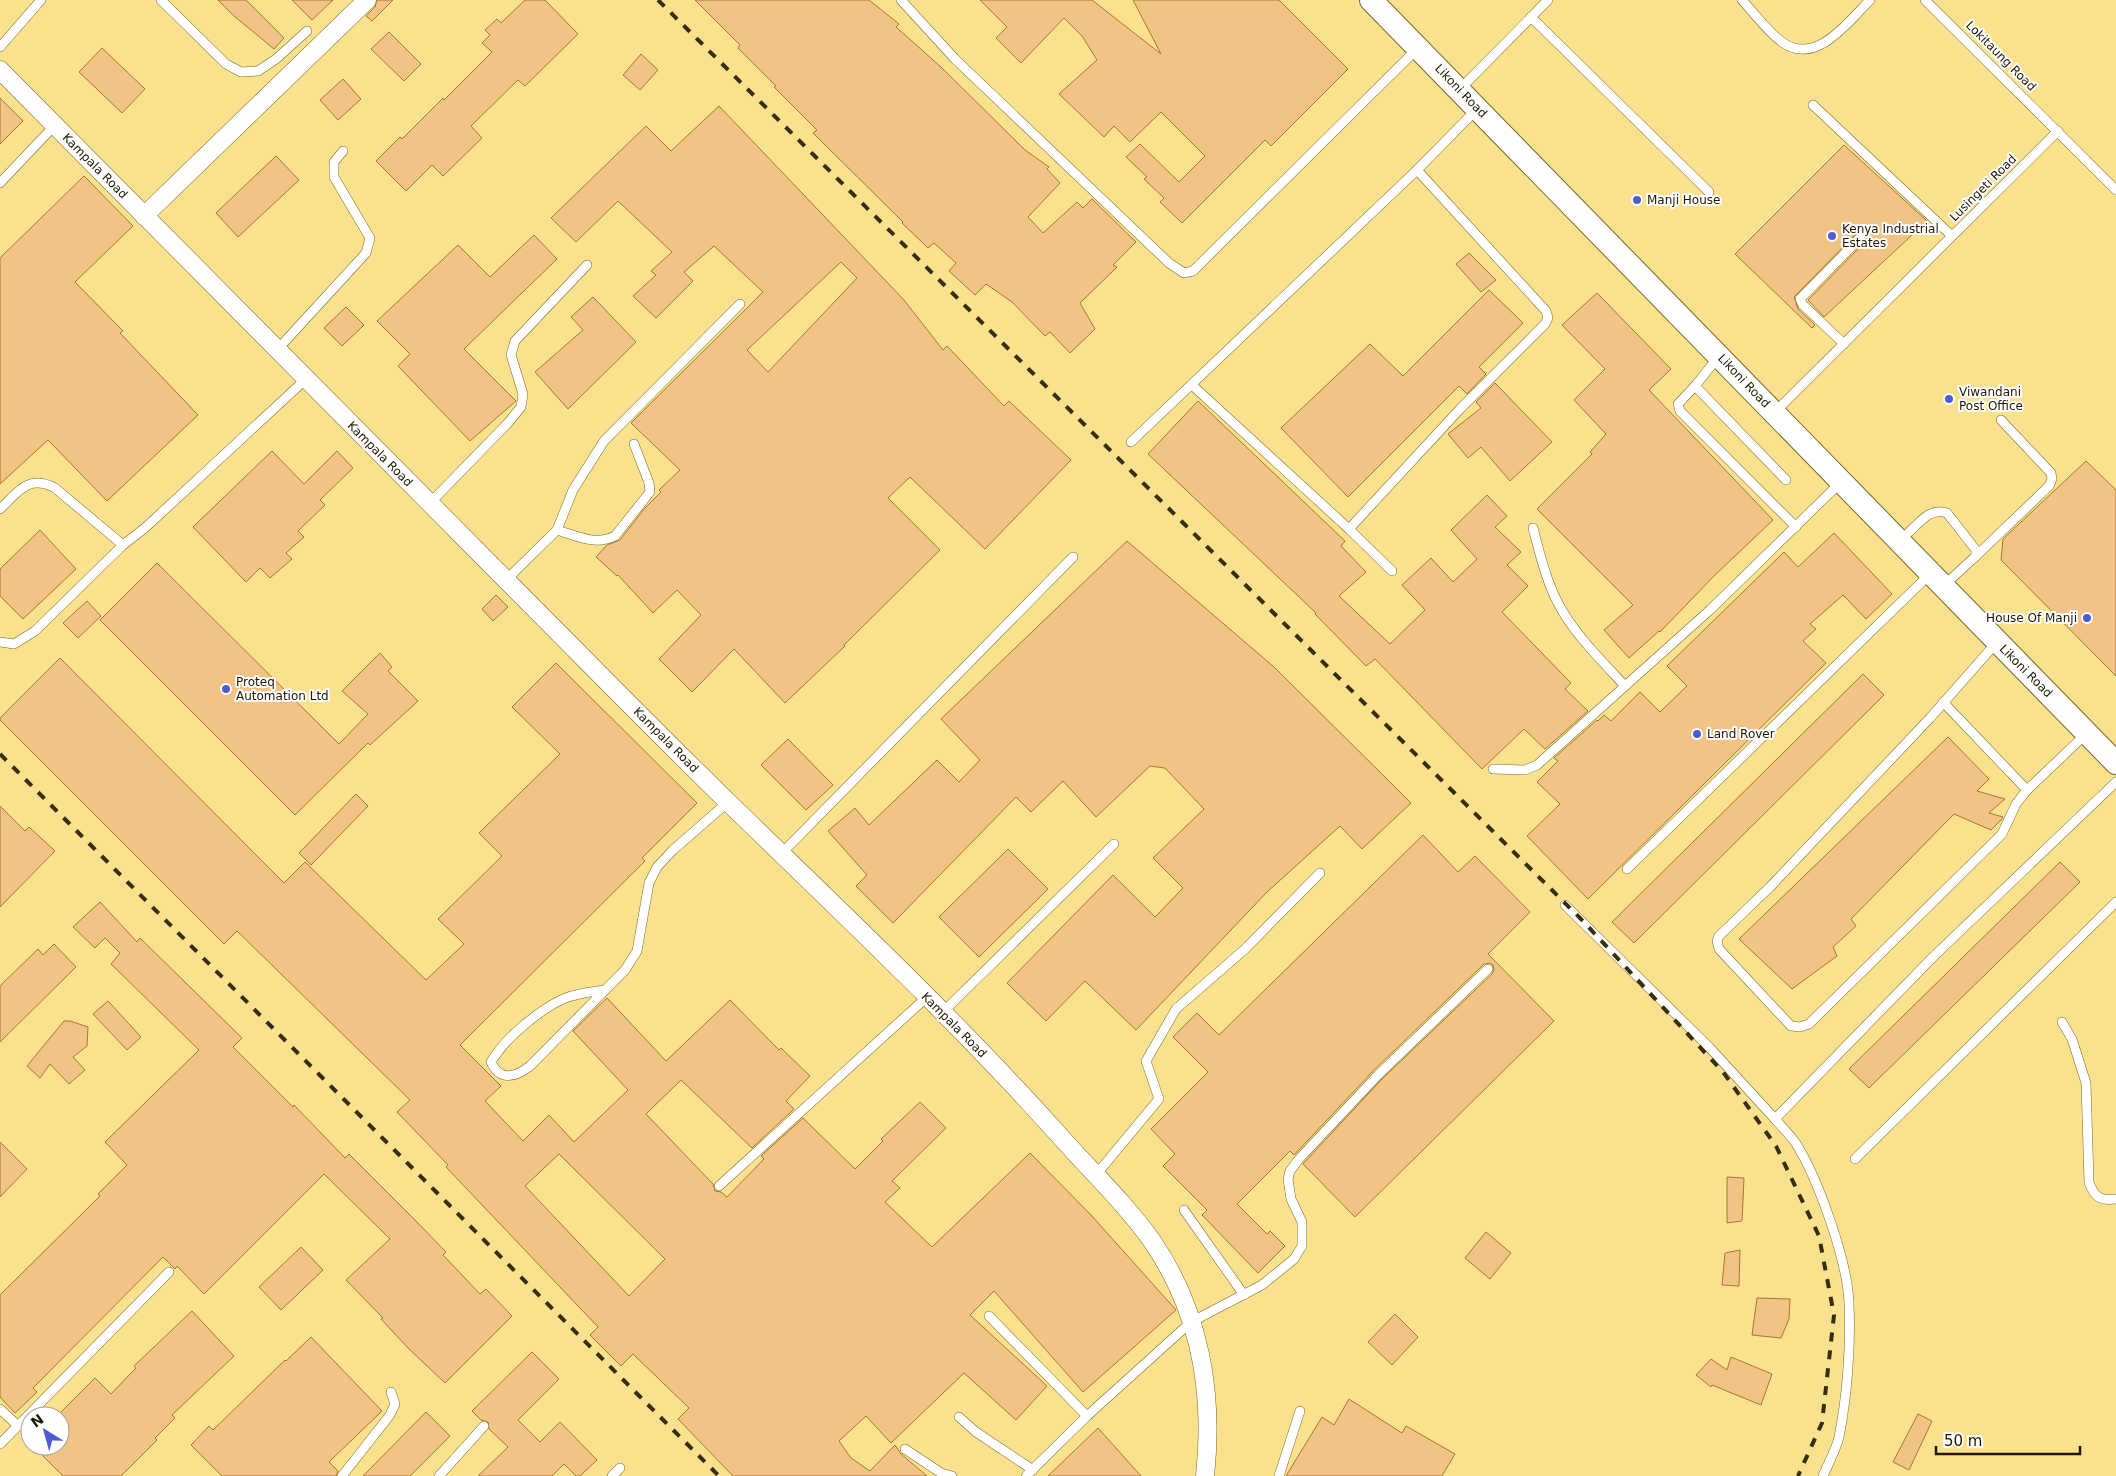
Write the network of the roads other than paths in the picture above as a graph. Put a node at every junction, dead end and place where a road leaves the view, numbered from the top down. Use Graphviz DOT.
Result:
graph roads {
  1 [pos="41,0"];
  2 [pos="161,0"];
  3 [pos="367,0"];
  4 [pos="901,0"];
  5 [pos="1371,0"];
  6 [pos="1383,0"];
  7 [pos="1548,0"];
  8 [pos="1742,0"];
  9 [pos="1870,0"];
  10 [pos="1926,0"];
  11 [pos="1531,17"];
  12 [pos="307,31"];
  13 [pos="0,47"];
  14 [pos="1419,48"];
  15 [pos="0,70"];
  16 [pos="1465,84"];
  17 [pos="1813,105"];
  18 [pos="1478,108"];
  19 [pos="55,125"];
  20 [pos="2058,131"];
  21 [pos="343,152"];
  22 [pos="1417,170"];
  23 [pos="0,183"];
  24 [pos="2116,190"];
  25 [pos="1709,192"];
  26 [pos="144,216"];
  27 [pos="1952,236"];
  28 [pos="1860,238"];
  29 [pos="587,265"];
  30 [pos="740,304"];
  31 [pos="1844,344"];
  32 [pos="277,350"];
  33 [pos="1719,356"];
  34 [pos="306,379"];
  35 [pos="1192,385"];
  36 [pos="1695,386"];
  37 [pos="1781,406"];
  38 [pos="2001,420"];
  39 [pos="1131,442"];
  40 [pos="634,444"];
  41 [pos="1786,480"];
  42 [pos="1841,482"];
  43 [pos="429,504"];
  44 [pos="0,509"];
  45 [pos="1796,527"];
  46 [pos="1533,528"];
  47 [pos="1349,529"];
  48 [pos="557,530"];
  49 [pos="1908,533"];
  50 [pos="123,545"];
  51 [pos="1976,556"];
  52 [pos="1073,557"];
  53 [pos="1392,571"];
  54 [pos="1930,574"];
  55 [pos="1952,578"];
  56 [pos="506,580"];
  57 [pos="0,642"];
  58 [pos="1997,642"];
  59 [pos="1625,686"];
  60 [pos="1943,702"];
  61 [pos="2087,733"];
  62 [pos="2116,743"];
  63 [pos="2116,763"];
  64 [pos="1493,769"];
  65 [pos="2116,782"];
  66 [pos="2027,790"];
  67 [pos="728,802"];
  68 [pos="1114,844"];
  69 [pos="782,853"];
  70 [pos="1627,869"];
  71 [pos="1320,873"];
  72 [pos="2116,902"];
  73 [pos="1565,904"];
  74 [pos="1488,969"];
  75 [pos="605,990"];
  76 [pos="927,997"];
  77 [pos="942,1013"];
  78 [pos="2062,1022"];
  79 [pos="1775,1119"];
  80 [pos="1855,1159"];
  81 [pos="1096,1176"];
  82 [pos="719,1186"];
  83 [pos="2116,1199"];
  84 [pos="1184,1210"];
  85 [pos="170,1272"];
  86 [pos="1244,1295"];
  87 [pos="989,1316"];
  88 [pos="1192,1322"];
  89 [pos="391,1392"];
  90 [pos="0,1409"];
  91 [pos="1300,1411"];
  92 [pos="1087,1416"];
  93 [pos="959,1418"];
  94 [pos="18,1426"];
  95 [pos="484,1426"];
  96 [pos="0,1444"];
  97 [pos="905,1449"];
  98 [pos="620,1468"];
  99 [pos="1029,1473"];
  100 [pos="342,1476"];
  101 [pos="439,1476"];
  102 [pos="612,1476"];
  103 [pos="952,1476"];
  104 [pos="1205,1476"];
  105 [pos="1279,1476"];
  106 [pos="1823,1476"];
  1 -- 13 [label="lane"];
  2 -- 12 [label="lane"];
  3 -- 26 [label="street"];
  4 -- 14 [label="lane"];
  5 -- 14 [label="street, Likoni Road"];
  6 -- 16 [label="street, Likoni Road"];
  7 -- 11 [label="lane"];
  8 -- 9 [label="lane"];
  10 -- 20 [label="lane, Lokitaung Road"];
  11 -- 16 [label="lane"];
  11 -- 25 [label="lane"];
  14 -- 18 [label="street, Likoni Road"];
  15 -- 19 [label="street, Kampala Road"];
  16 -- 37 [label="street, Likoni Road"];
  17 -- 27 [label="lane"];
  18 -- 22 [label="lane"];
  18 -- 33 [label="street, Likoni Road"];
  19 -- 23 [label="lane"];
  19 -- 26 [label="street, Kampala Road"];
  20 -- 24 [label="lane"];
  20 -- 27 [label="lane, Lusingeti Road"];
  21 -- 32 [label="lane"];
  22 -- 35 [label="lane"];
  22 -- 47 [label="lane"];
  26 -- 32 [label="street, Kampala Road"];
  27 -- 31 [label="lane, Lusingeti Road"];
  28 -- 31 [label="lane"];
  29 -- 43 [label="lane"];
  30 -- 48 [label="lane"];
  31 -- 37 [label="lane, Lusingeti Road"];
  32 -- 34 [label="street, Kampala Road"];
  33 -- 36 [label="lane"];
  33 -- 42 [label="street, Likoni Road"];
  34 -- 43 [label="street, Kampala Road"];
  34 -- 50 [label="lane"];
  35 -- 39 [label="lane"];
  35 -- 47 [label="lane"];
  36 -- 41 [label="lane"];
  36 -- 45 [label="lane"];
  37 -- 49 [label="street, Likoni Road"];
  38 -- 51 [label="lane"];
  40 -- 48 [label="lane"];
  42 -- 45 [label="lane"];
  42 -- 54 [label="street, Likoni Road"];
  43 -- 56 [label="street, Kampala Road"];
  44 -- 50 [label="lane"];
  45 -- 59 [label="lane"];
  46 -- 59 [label="lane"];
  47 -- 53 [label="lane"];
  48 -- 56 [label="lane"];
  49 -- 51 [label="lane"];
  49 -- 55 [label="street, Likoni Road"];
  50 -- 57 [label="lane"];
  51 -- 55 [label="lane"];
  52 -- 69 [label="lane"];
  54 -- 58 [label="street, Likoni Road"];
  54 -- 70 [label="lane"];
  55 -- 62 [label="street, Likoni Road"];
  56 -- 67 [label="street, Kampala Road"];
  58 -- 60 [label="lane"];
  58 -- 61 [label="street, Likoni Road"];
  59 -- 64 [label="lane"];
  60 -- 66 [label="lane"];
  60 -- 66 [label="lane"];
  61 -- 63 [label="street, Likoni Road"];
  61 -- 66 [label="lane"];
  65 -- 79 [label="lane"];
  67 -- 69 [label="street, Kampala Road"];
  67 -- 75 [label="lane"];
  68 -- 77 [label="lane"];
  69 -- 76 [label="street, Kampala Road"];
  71 -- 81 [label="lane"];
  72 -- 80 [label="lane"];
  73 -- 79 [label="lane"];
  74 -- 86 [label="lane"];
  75 -- 75 [label="lane"];
  76 -- 77 [label="street, Kampala Road"];
  76 -- 82 [label="lane"];
  77 -- 81 [label="street, Kampala Road"];
  78 -- 83 [label="lane"];
  79 -- 106 [label="lane"];
  81 -- 88 [label="street, Kampala Road"];
  84 -- 86 [label="lane"];
  85 -- 94 [label="lane"];
  86 -- 88 [label="lane"];
  87 -- 92 [label="lane"];
  88 -- 92 [label="lane"];
  88 -- 104 [label="street, Kampala Road"];
  89 -- 100 [label="lane"];
  90 -- 94 [label="lane"];
  91 -- 105 [label="lane"];
  92 -- 99 [label="lane"];
  93 -- 99 [label="lane"];
  94 -- 96 [label="lane"];
  95 -- 101 [label="lane"];
  97 -- 103 [label="lane"];
  98 -- 102 [label="lane"];
}
